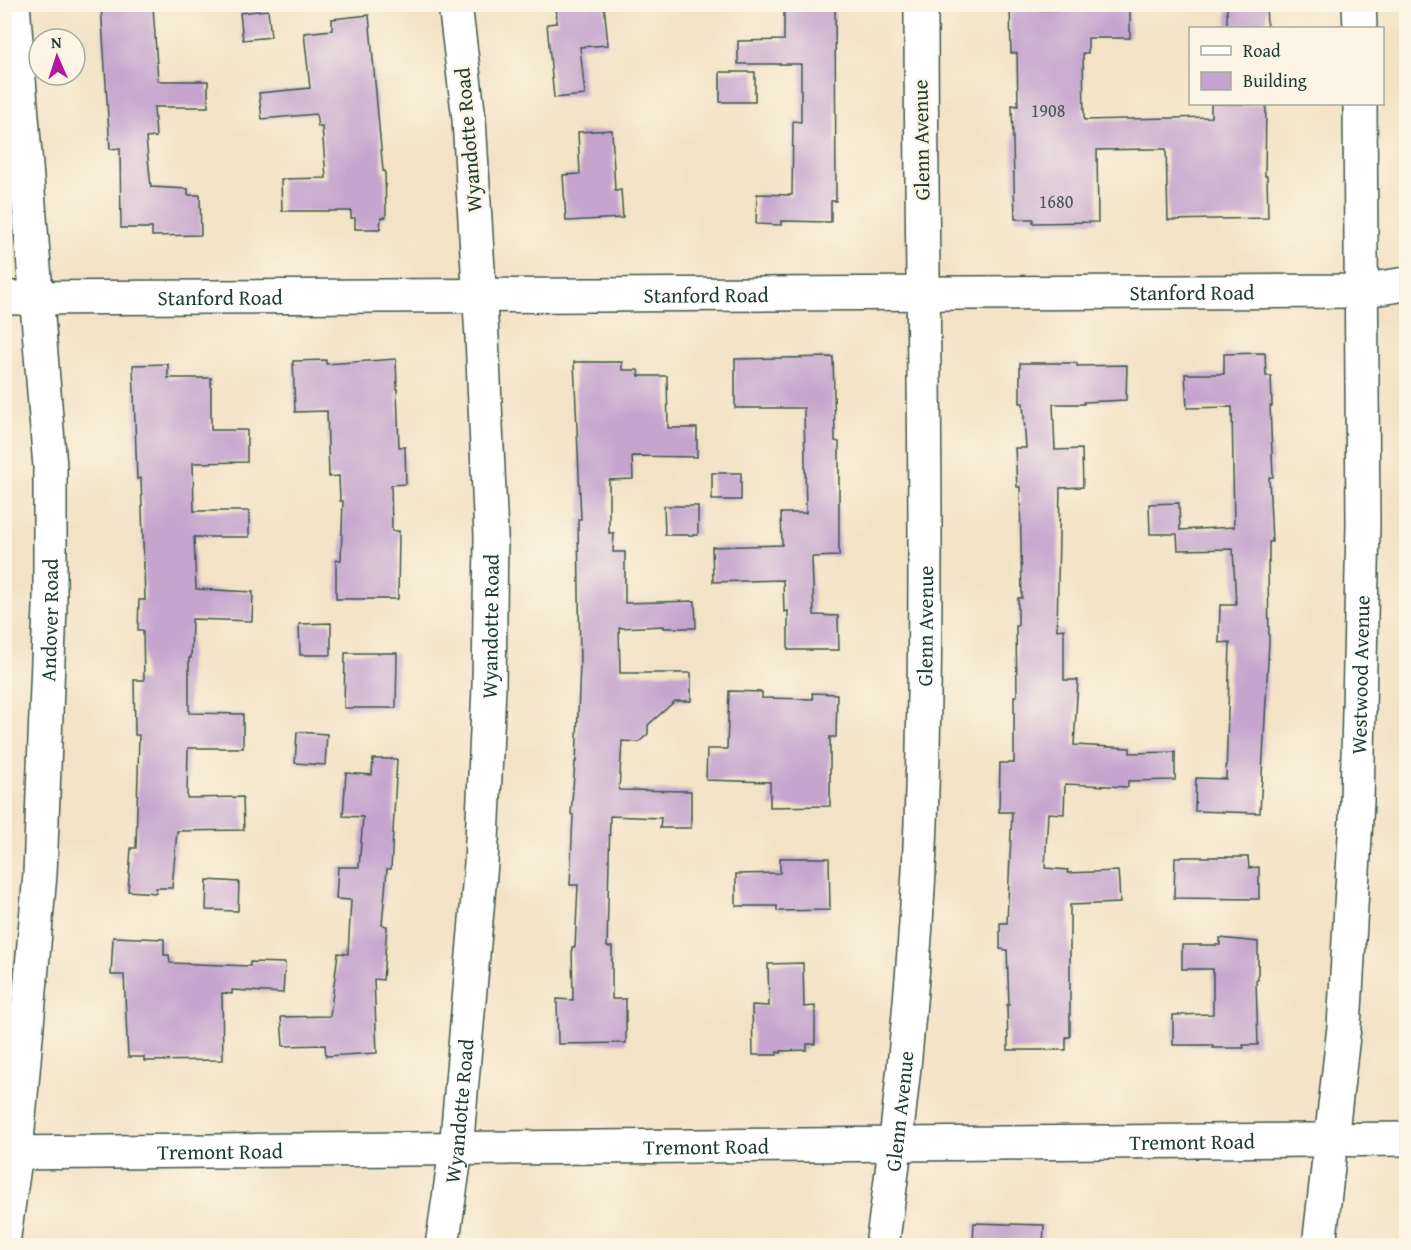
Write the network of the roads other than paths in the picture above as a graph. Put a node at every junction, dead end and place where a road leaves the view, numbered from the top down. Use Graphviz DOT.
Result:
graph roads {
  1 [pos="13,4"];
  2 [pos="455,4"];
  3 [pos="921,4"];
  4 [pos="1359,4"];
  5 [pos="1359,27"];
  6 [pos="1360,105"];
  7 [pos="1407,284"];
  8 [pos="1360,291"];
  9 [pos="923,294"];
  10 [pos="480,295"];
  11 [pos="4,298"];
  12 [pos="37,298"];
  13 [pos="1407,1139"];
  14 [pos="1332,1140"];
  15 [pos="896,1145"];
  16 [pos="456,1150"];
  17 [pos="10,1153"];
  18 [pos="4,1236"];
  19 [pos="442,1245"];
  20 [pos="882,1245"];
  21 [pos="1319,1245"];
  1 -- 12 [label="street, Andover Road"];
  2 -- 10 [label="street, Wyandotte Road"];
  3 -- 9 [label="street, Glenn Avenue"];
  4 -- 5 [label="street"];
  6 -- 8 [label="street, Westwood Avenue"];
  7 -- 8 [label="street, Stanford Road"];
  8 -- 9 [label="street, Stanford Road"];
  8 -- 14 [label="street, Westwood Avenue"];
  9 -- 10 [label="street, Stanford Road"];
  9 -- 15 [label="street, Glenn Avenue"];
  10 -- 12 [label="street, Stanford Road"];
  10 -- 16 [label="street, Wyandotte Road"];
  11 -- 12 [label="street, Stanford Road"];
  12 -- 17 [label="street, Andover Road"];
  13 -- 14 [label="street, Tremont Road"];
  14 -- 15 [label="street, Tremont Road"];
  14 -- 21 [label="street, Westwood Avenue"];
  15 -- 16 [label="street, Tremont Road"];
  15 -- 20 [label="street, Glenn Avenue"];
  16 -- 17 [label="street, Tremont Road"];
  16 -- 19 [label="street, Wyandotte Road"];
  17 -- 18 [label="street, Andover Road"];
}
